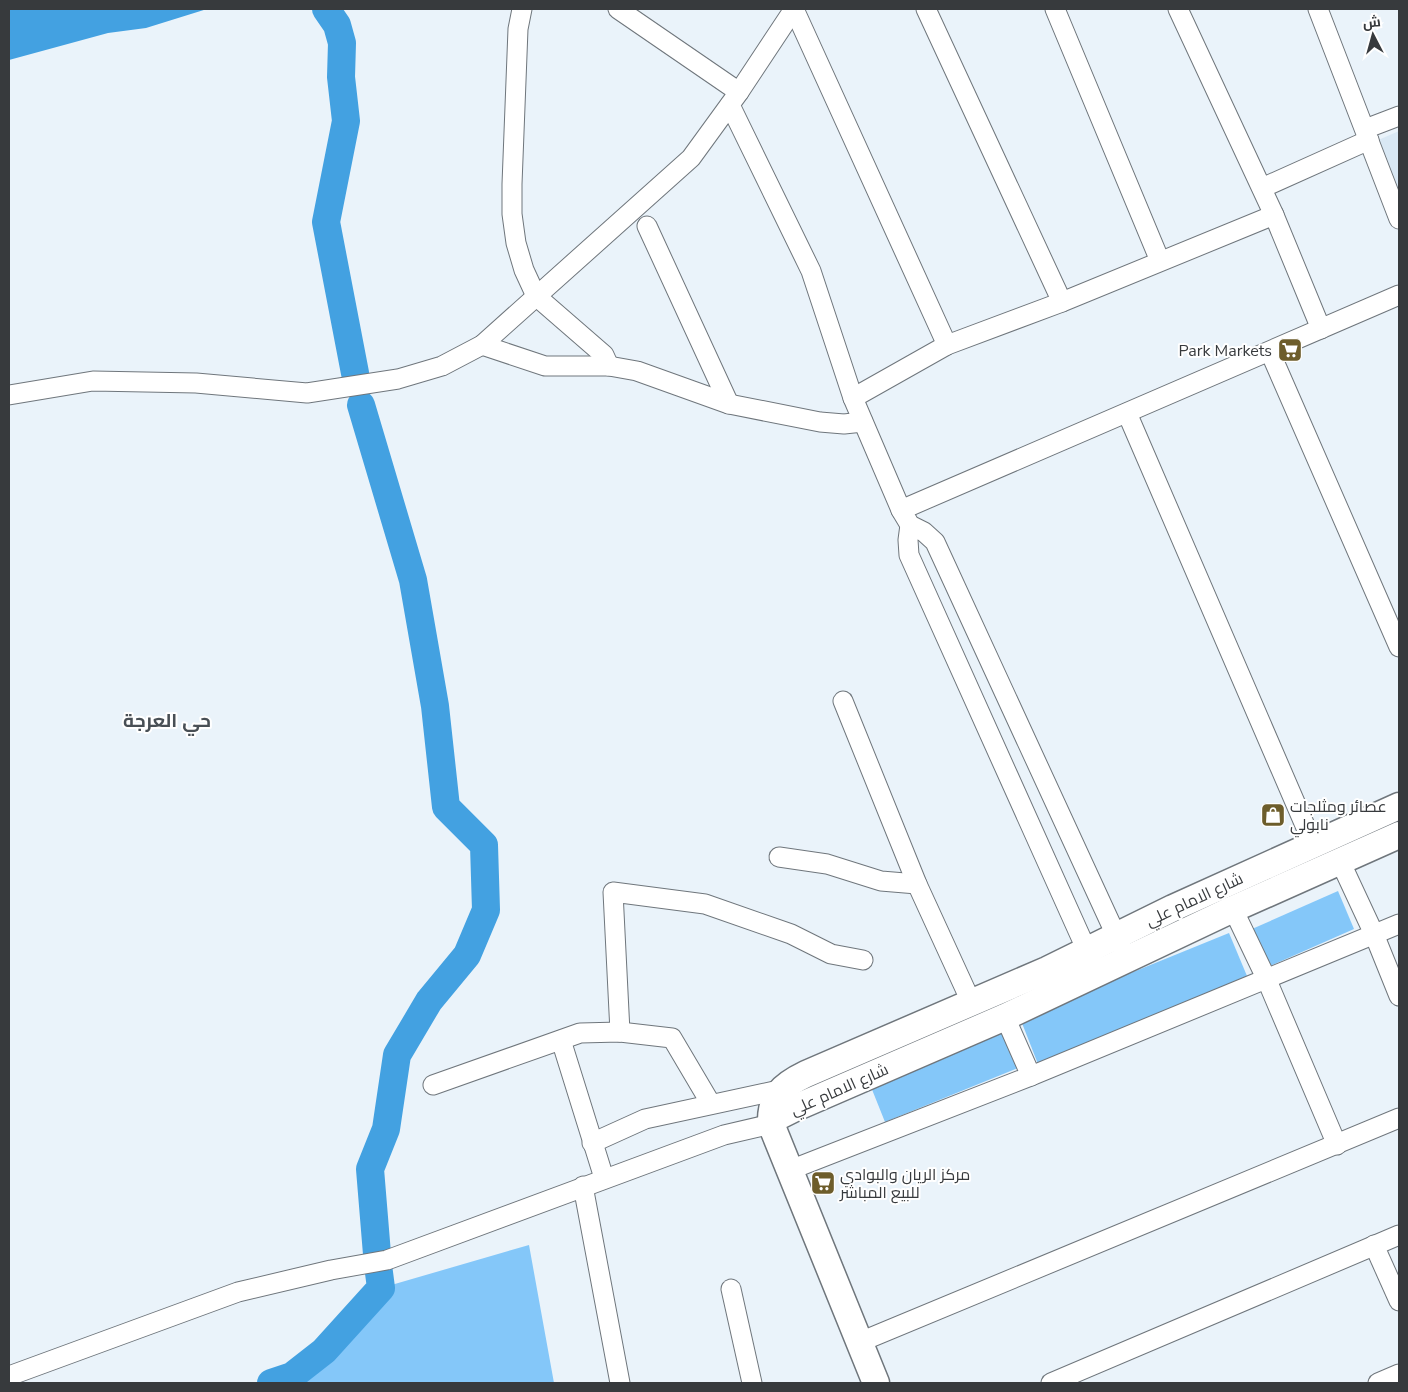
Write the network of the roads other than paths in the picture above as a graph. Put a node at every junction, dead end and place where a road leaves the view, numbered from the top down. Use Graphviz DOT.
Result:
graph roads {
  1 [pos="522,9"];
  2 [pos="618,9"];
  3 [pos="926,9"];
  4 [pos="1178,9"];
  5 [pos="1318,9"];
  6 [pos="1057,10"];
  7 [pos="734,99"];
  8 [pos="1399,116"];
  9 [pos="1367,134"];
  10 [pos="1262,188"];
  11 [pos="1274,215"];
  12 [pos="1399,220"];
  13 [pos="647,226"];
  14 [pos="1160,261"];
  15 [pos="536,296"];
  16 [pos="1399,296"];
  17 [pos="1062,302"];
  18 [pos="1321,329"];
  19 [pos="482,345"];
  20 [pos="947,345"];
  21 [pos="1270,352"];
  22 [pos="609,366"];
  23 [pos="9,395"];
  24 [pos="853,398"];
  25 [pos="729,404"];
  26 [pos="1126,413"];
  27 [pos="863,422"];
  28 [pos="906,518"];
  29 [pos="1399,647"];
  30 [pos="843,701"];
  31 [pos="1399,806"];
  32 [pos="1399,835"];
  33 [pos="1313,844"];
  34 [pos="780,856"];
  35 [pos="1340,861"];
  36 [pos="917,884"];
  37 [pos="1233,910"];
  38 [pos="1399,924"];
  39 [pos="1374,934"];
  40 [pos="1117,935"];
  41 [pos="1126,959"];
  42 [pos="863,960"];
  43 [pos="1091,962"];
  44 [pos="1266,978"];
  45 [pos="1399,996"];
  46 [pos="972,1004"];
  47 [pos="1005,1017"];
  48 [pos="620,1032"];
  49 [pos="561,1040"];
  50 [pos="1031,1076"];
  51 [pos="433,1085"];
  52 [pos="780,1090"];
  53 [pos="711,1104"];
  54 [pos="1399,1118"];
  55 [pos="771,1124"];
  56 [pos="592,1143"];
  57 [pos="1337,1145"];
  58 [pos="790,1170"];
  59 [pos="604,1178"];
  60 [pos="583,1186"];
  61 [pos="1399,1235"];
  62 [pos="1374,1246"];
  63 [pos="731,1289"];
  64 [pos="1399,1302"];
  65 [pos="860,1342"];
  66 [pos="1399,1374"];
  67 [pos="9,1376"];
  68 [pos="620,1383"];
  69 [pos="752,1383"];
  70 [pos="876,1383"];
  71 [pos="1051,1383"];
  72 [pos="1378,1383"];
  1 -- 15 [label="street"];
  2 -- 7 [label="street"];
  3 -- 17 [label="street"];
  4 -- 10 [label="street"];
  5 -- 9 [label="street"];
  6 -- 14 [label="street"];
  7 -- 15 [label="street"];
  7 -- 20 [label="street"];
  7 -- 24 [label="street"];
  8 -- 9 [label="street"];
  9 -- 10 [label="street"];
  9 -- 12 [label="street"];
  10 -- 11 [label="street"];
  11 -- 14 [label="street"];
  11 -- 18 [label="street"];
  13 -- 25 [label="street"];
  14 -- 17 [label="street"];
  15 -- 19 [label="street"];
  15 -- 22 [label="street"];
  16 -- 18 [label="street"];
  17 -- 20 [label="street"];
  18 -- 21 [label="street"];
  19 -- 22 [label="street"];
  19 -- 23 [label="street"];
  20 -- 24 [label="street"];
  21 -- 26 [label="street"];
  21 -- 29 [label="street"];
  22 -- 25 [label="street"];
  24 -- 27 [label="street"];
  25 -- 27 [label="street"];
  26 -- 28 [label="street"];
  26 -- 33 [label="street"];
  27 -- 28 [label="street"];
  28 -- 40 [label="street"];
  28 -- 43 [label="street"];
  30 -- 36 [label="street"];
  31 -- 33 [label="street, شارع الامام علي"];
  32 -- 35 [label="street, شارع الامام علي"];
  33 -- 40 [label="street, شارع الامام علي"];
  34 -- 36 [label="street"];
  35 -- 37 [label="street, شارع الامام علي"];
  35 -- 39 [label="street"];
  36 -- 46 [label="street"];
  37 -- 41 [label="street, شارع الامام علي"];
  37 -- 44 [label="street"];
  38 -- 39 [label="street"];
  39 -- 44 [label="street"];
  39 -- 45 [label="street"];
  40 -- 41 [label="street"];
  40 -- 43 [label="street, شارع الامام علي"];
  41 -- 43 [label="street, شارع الامام علي"];
  42 -- 48 [label="street"];
  43 -- 46 [label="street, شارع الامام علي"];
  43 -- 47 [label="street, شارع الامام علي"];
  44 -- 50 [label="street"];
  44 -- 57 [label="street"];
  46 -- 52 [label="street, شارع الامام علي"];
  47 -- 50 [label="street"];
  47 -- 55 [label="street, شارع الامام علي"];
  48 -- 49 [label="street"];
  48 -- 53 [label="street"];
  49 -- 51 [label="street"];
  49 -- 56 [label="street"];
  50 -- 58 [label="street"];
  52 -- 53 [label="street"];
  52 -- 55 [label="street, شارع الامام علي"];
  53 -- 56 [label="street"];
  54 -- 57 [label="street"];
  55 -- 58 [label="street"];
  55 -- 59 [label="street"];
  56 -- 59 [label="street"];
  57 -- 65 [label="street"];
  58 -- 65 [label="street"];
  59 -- 60 [label="street"];
  60 -- 67 [label="street"];
  60 -- 68 [label="street"];
  61 -- 62 [label="street"];
  62 -- 64 [label="street"];
  62 -- 71 [label="street"];
  63 -- 69 [label="street"];
  65 -- 70 [label="street"];
  66 -- 72 [label="street"];
}
